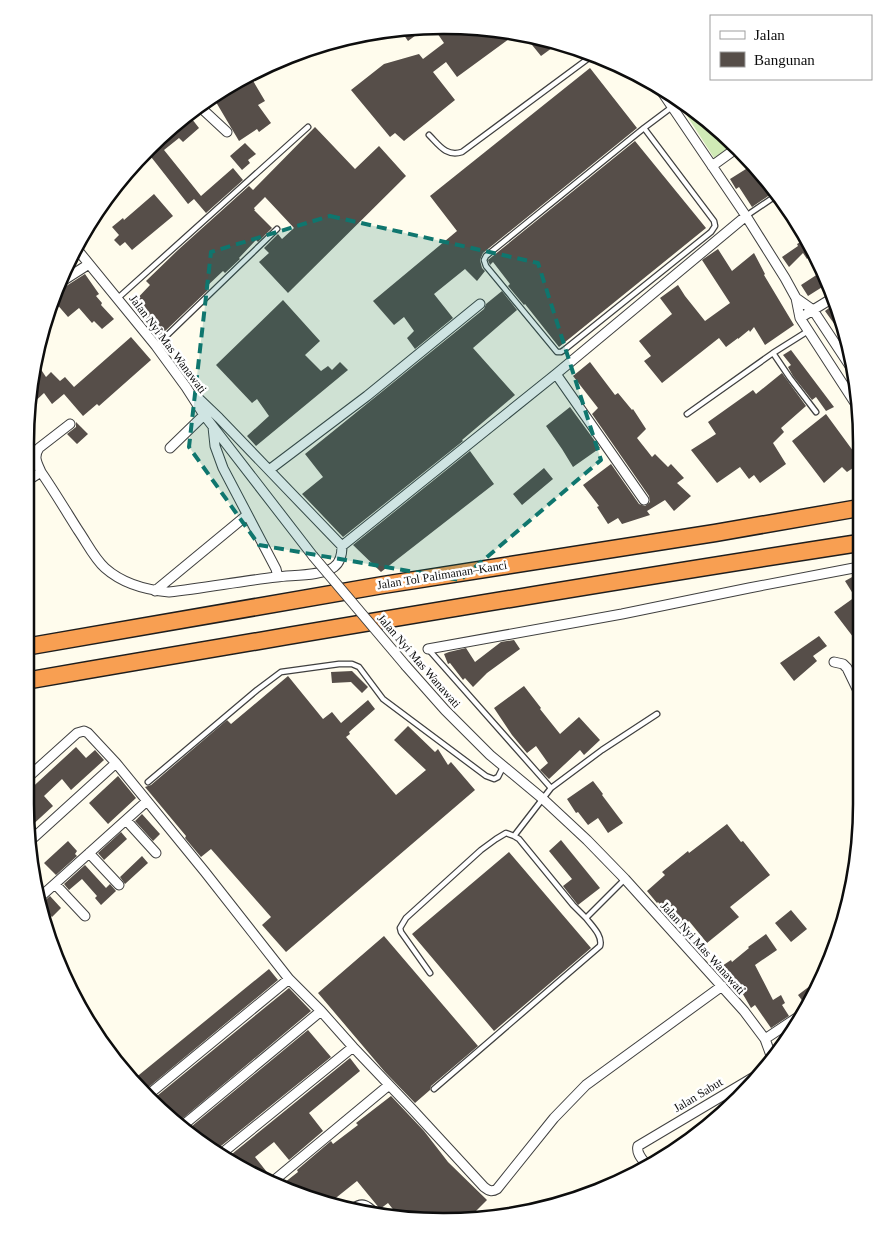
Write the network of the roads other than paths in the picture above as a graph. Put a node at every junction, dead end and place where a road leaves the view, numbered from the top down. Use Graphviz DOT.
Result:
graph roads {
  1 [pos="586,59"];
  2 [pos="667,101"];
  3 [pos="672,108"];
  4 [pos="204,111"];
  5 [pos="308,127"];
  6 [pos="644,128"];
  7 [pos="227,132"];
  8 [pos="429,135"];
  9 [pos="731,152"];
  10 [pos="712,166"];
  11 [pos="772,198"];
  12 [pos="746,216"];
  13 [pos="277,230"];
  14 [pos="81,254"];
  15 [pos="89,264"];
  16 [pos="70,276"];
  17 [pos="118,298"];
  18 [pos="796,298"];
  19 [pos="828,301"];
  20 [pos="480,304"];
  21 [pos="813,310"];
  22 [pos="800,318"];
  23 [pos="808,330"];
  24 [pos="156,346"];
  25 [pos="773,353"];
  26 [pos="843,356"];
  27 [pos="556,374"];
  28 [pos="186,387"];
  29 [pos="851,397"];
  30 [pos="816,412"];
  31 [pos="687,414"];
  32 [pos="204,415"];
  33 [pos="70,424"];
  34 [pos="213,426"];
  35 [pos="170,448"];
  36 [pos="269,470"];
  37 [pos="41,472"];
  38 [pos="34,476"];
  39 [pos="644,500"];
  40 [pos="853,509"];
  41 [pos="248,515"];
  42 [pos="853,543"];
  43 [pos="342,546"];
  44 [pos="853,569"];
  45 [pos="278,577"];
  46 [pos="155,591"];
  47 [pos="34,645"];
  48 [pos="428,649"];
  49 [pos="834,662"];
  50 [pos="34,678"];
  51 [pos="853,681"];
  52 [pos="657,714"];
  53 [pos="116,763"];
  54 [pos="503,767"];
  55 [pos="34,772"];
  56 [pos="148,782"];
  57 [pos="551,788"];
  58 [pos="543,799"];
  59 [pos="147,800"];
  60 [pos="126,820"];
  61 [pos="514,836"];
  62 [pos="36,837"];
  63 [pos="89,853"];
  64 [pos="156,853"];
  65 [pos="624,879"];
  66 [pos="55,884"];
  67 [pos="119,885"];
  68 [pos="44,893"];
  69 [pos="85,916"];
  70 [pos="586,918"];
  71 [pos="430,973"];
  72 [pos="289,979"];
  73 [pos="722,986"];
  74 [pos="321,1011"];
  75 [pos="789,1023"];
  76 [pos="765,1039"];
  77 [pos="352,1047"];
  78 [pos="770,1052"];
  79 [pos="742,1084"];
  80 [pos="389,1085"];
  81 [pos="434,1089"];
  82 [pos="152,1091"];
  83 [pos="186,1123"];
  84 [pos="226,1150"];
  85 [pos="644,1160"];
  86 [pos="277,1178"];
  87 [pos="357,1204"];
  88 [pos="370,1206"];
  1 -- 8 [label="lane"];
  2 -- 3 [label="street"];
  3 -- 6 [label="lane"];
  3 -- 10 [label="street"];
  4 -- 7 [label="street"];
  5 -- 17 [label="lane"];
  6 -- 6 [label="lane"];
  9 -- 10 [label="street"];
  10 -- 12 [label="street"];
  11 -- 12 [label="lane"];
  12 -- 18 [label="street"];
  12 -- 27 [label="street"];
  13 -- 24 [label="lane"];
  14 -- 15 [label="street, Jalan Nyi Mas Wanawati"];
  15 -- 16 [label="street"];
  15 -- 17 [label="street, Jalan Nyi Mas Wanawati"];
  17 -- 24 [label="street, Jalan Nyi Mas Wanawati"];
  18 -- 21 [label="street"];
  18 -- 22 [label="street"];
  19 -- 21 [label="street"];
  20 -- 36 [label="street"];
  21 -- 22 [label="street"];
  21 -- 26 [label="street"];
  22 -- 23 [label="street"];
  23 -- 25 [label="lane"];
  23 -- 29 [label="street"];
  24 -- 28 [label="street, Jalan Nyi Mas Wanawati"];
  25 -- 30 [label="lane"];
  25 -- 31 [label="lane"];
  27 -- 39 [label="street"];
  27 -- 43 [label="street"];
  28 -- 32 [label="street, Jalan Nyi Mas Wanawati"];
  28 -- 36 [label="street"];
  32 -- 34 [label="street, Jalan Nyi Mas Wanawati"];
  32 -- 35 [label="street"];
  33 -- 37 [label="street"];
  34 -- 41 [label="street"];
  34 -- 54 [label="street, Jalan Nyi Mas Wanawati, bridge"];
  36 -- 43 [label="street"];
  37 -- 38 [label="street"];
  37 -- 46 [label="street"];
  40 -- 47 [label="highway, Jalan Tol Palimanan–Kanci"];
  41 -- 45 [label="street"];
  41 -- 46 [label="street"];
  42 -- 50 [label="highway"];
  43 -- 45 [label="street"];
  44 -- 48 [label="street"];
  45 -- 46 [label="street"];
  48 -- 57 [label="lane"];
  49 -- 51 [label="street"];
  52 -- 57 [label="lane"];
  53 -- 55 [label="street"];
  53 -- 59 [label="street"];
  53 -- 62 [label="street"];
  54 -- 56 [label="lane"];
  54 -- 58 [label="street, Jalan Nyi Mas Wanawati"];
  57 -- 58 [label="lane"];
  58 -- 61 [label="lane"];
  58 -- 65 [label="street, Jalan Nyi Mas Wanawati"];
  59 -- 60 [label="street"];
  59 -- 72 [label="street"];
  60 -- 63 [label="street"];
  60 -- 64 [label="street"];
  61 -- 70 [label="lane"];
  61 -- 71 [label="lane"];
  63 -- 66 [label="street"];
  63 -- 67 [label="street"];
  65 -- 70 [label="lane"];
  65 -- 73 [label="street, Jalan Nyi Mas Wanawati"];
  66 -- 68 [label="street"];
  66 -- 69 [label="street"];
  70 -- 81 [label="lane"];
  72 -- 74 [label="street"];
  72 -- 82 [label="street"];
  73 -- 76 [label="street, Jalan Nyi Mas Wanawati"];
  73 -- 80 [label="street"];
  74 -- 77 [label="street"];
  74 -- 83 [label="street"];
  75 -- 76 [label="street"];
  76 -- 78 [label="street, Jalan Nyi Mas Wanawati"];
  77 -- 80 [label="street"];
  77 -- 84 [label="street"];
  79 -- 85 [label="street, Jalan Sabut"];
  80 -- 86 [label="street"];
  87 -- 88 [label="lane"];
}
